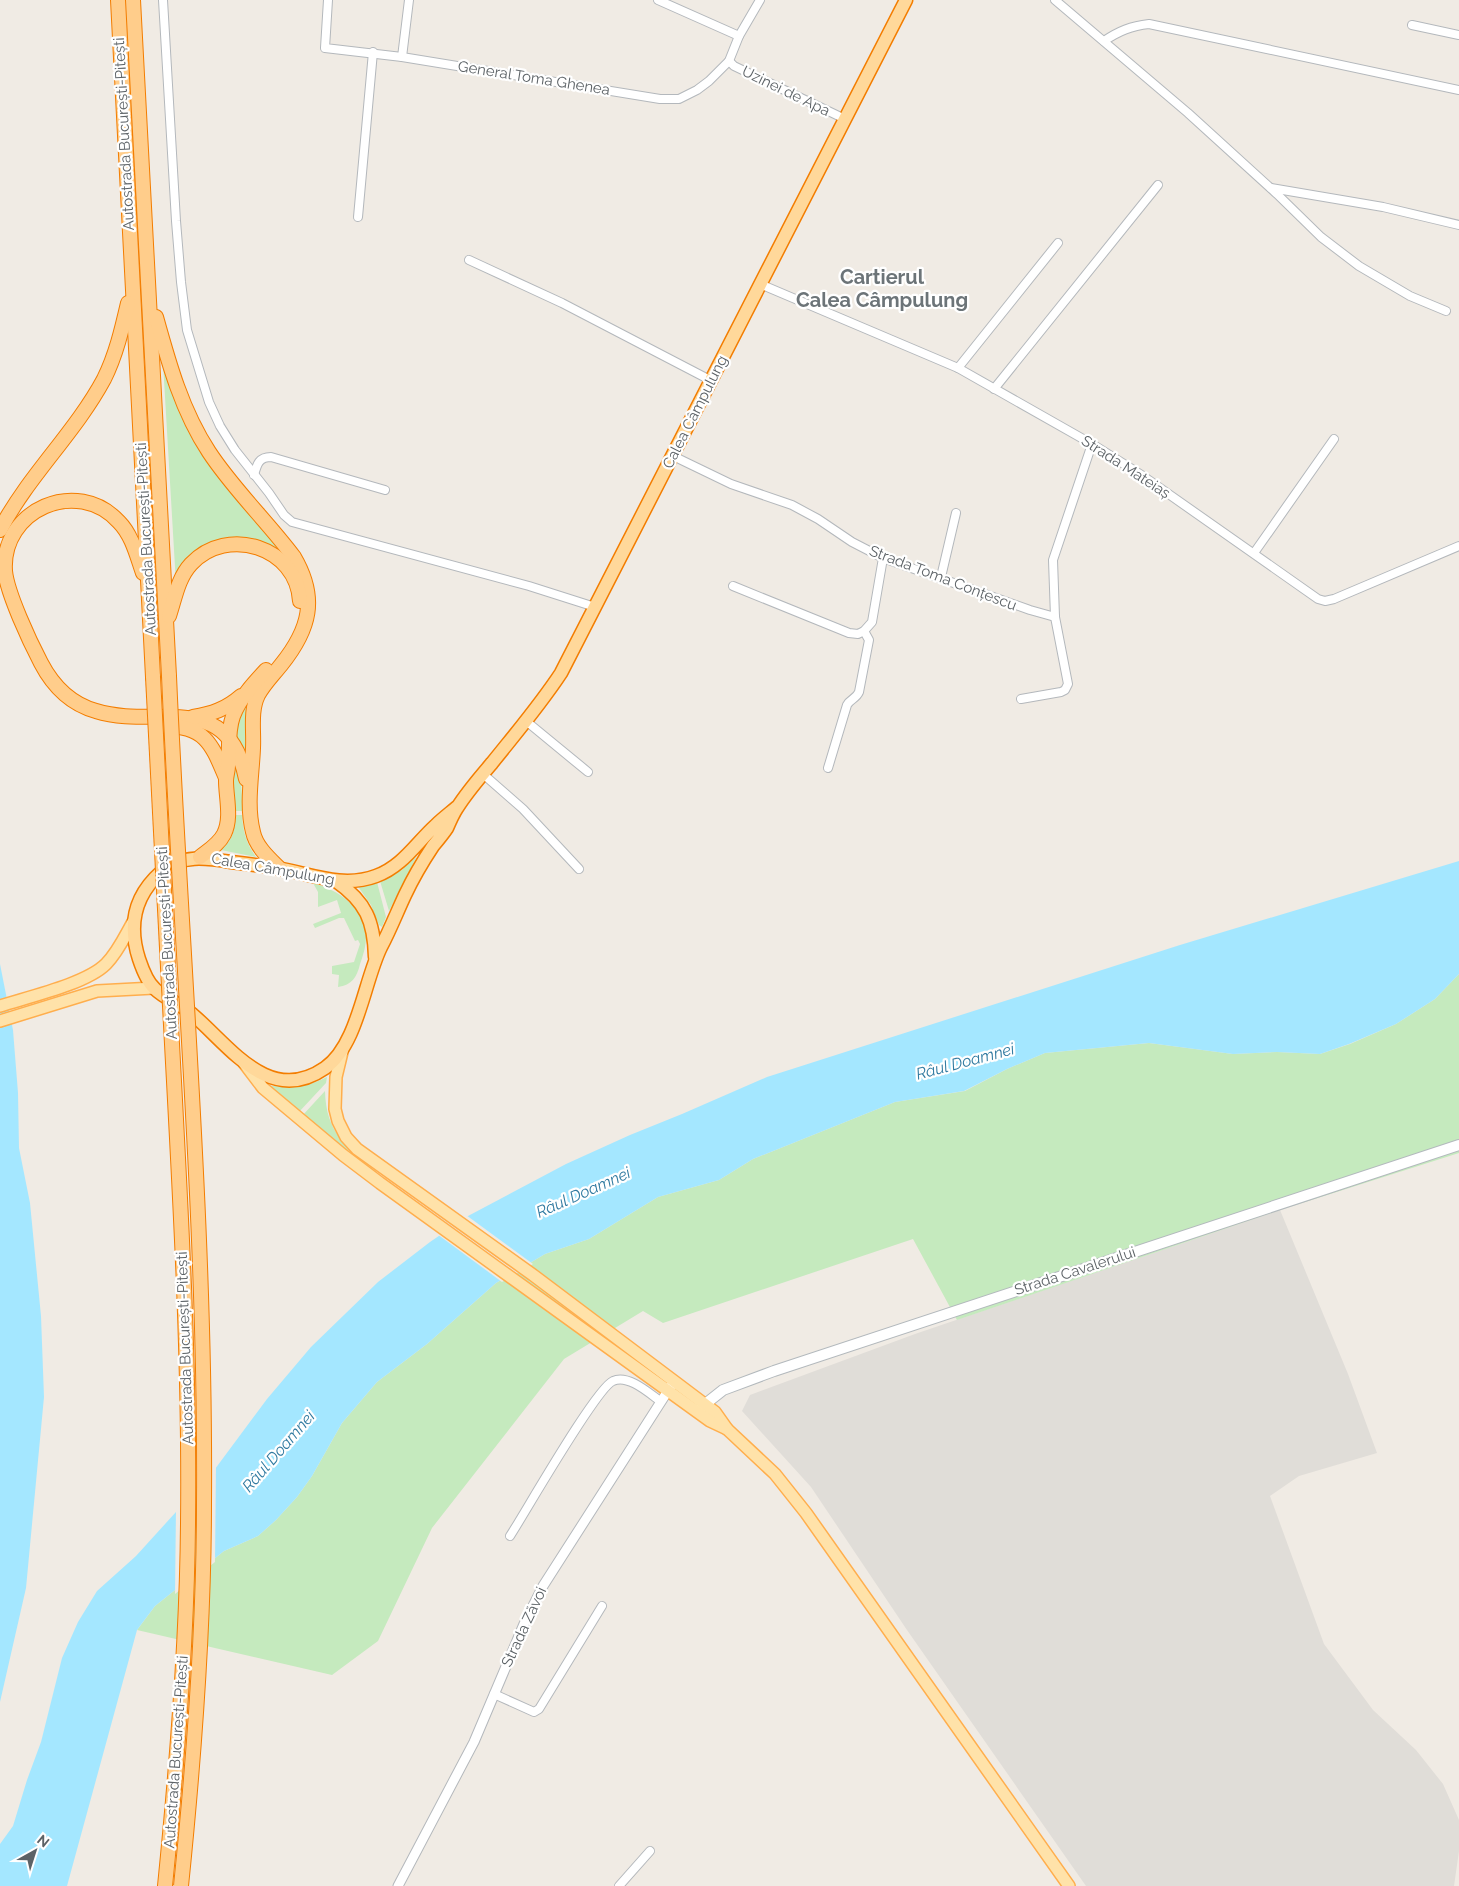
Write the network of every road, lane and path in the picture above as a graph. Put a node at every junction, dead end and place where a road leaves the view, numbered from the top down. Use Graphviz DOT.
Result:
graph roads {
  1 [pos="118,0"];
  2 [pos="134,0"];
  3 [pos="163,0"];
  4 [pos="328,0"];
  5 [pos="409,0"];
  6 [pos="658,0"];
  7 [pos="760,0"];
  8 [pos="906,0"];
  9 [pos="1055,0"];
  10 [pos="1412,25"];
  11 [pos="1459,35"];
  12 [pos="739,36"];
  13 [pos="1104,41"];
  14 [pos="373,52"];
  15 [pos="402,56"];
  16 [pos="729,60"];
  17 [pos="1459,90"];
  18 [pos="845,119"];
  19 [pos="1158,185"];
  20 [pos="1271,188"];
  21 [pos="358,217"];
  22 [pos="1459,225"];
  23 [pos="1058,243"];
  24 [pos="469,260"];
  25 [pos="760,284"];
  26 [pos="132,288"];
  27 [pos="149,292"];
  28 [pos="1446,311"];
  29 [pos="958,368"];
  30 [pos="712,381"];
  31 [pos="994,389"];
  32 [pos="1334,439"];
  33 [pos="1092,444"];
  34 [pos="673,456"];
  35 [pos="254,475"];
  36 [pos="385,490"];
  37 [pos="956,513"];
  38 [pos="0,530"];
  39 [pos="1459,546"];
  40 [pos="1254,553"];
  41 [pos="883,558"];
  42 [pos="941,578"];
  43 [pos="733,586"];
  44 [pos="0,588"];
  45 [pos="148,588"];
  46 [pos="595,607"];
  47 [pos="1055,617"];
  48 [pos="166,627"];
  49 [pos="864,631"];
  50 [pos="250,687"];
  51 [pos="1021,699"];
  52 [pos="191,717"];
  53 [pos="526,721"];
  54 [pos="229,738"];
  55 [pos="828,768"];
  56 [pos="588,772"];
  57 [pos="482,774"];
  58 [pos="226,779"];
  59 [pos="250,800"];
  60 [pos="458,807"];
  61 [pos="200,857"];
  62 [pos="280,869"];
  63 [pos="579,869"];
  64 [pos="336,881"];
  65 [pos="132,922"];
  66 [pos="375,960"];
  67 [pos="154,988"];
  68 [pos="0,1006"];
  69 [pos="0,1021"];
  70 [pos="343,1048"];
  71 [pos="244,1063"];
  72 [pos="1459,1144"];
  73 [pos="671,1386"];
  74 [pos="660,1401"];
  75 [pos="700,1408"];
  76 [pos="510,1536"];
  77 [pos="602,1606"];
  78 [pos="494,1694"];
  79 [pos="650,1851"];
  80 [pos="165,1886"];
  81 [pos="181,1886"];
  82 [pos="398,1886"];
  83 [pos="619,1886"];
  84 [pos="1069,1886"];
  1 -- 26 [label="highway, Autostrada București-Pitești"];
  2 -- 27 [label="highway, Autostrada București-Pitești"];
  3 -- 35 [label="street"];
  4 -- 14 [label="street, General Toma Ghenea"];
  5 -- 15 [label="street"];
  6 -- 12 [label="street"];
  7 -- 12 [label="street"];
  8 -- 18 [label="highway, Calea Câmpulung"];
  9 -- 13 [label="street"];
  10 -- 11 [label="street"];
  12 -- 16 [label="street"];
  13 -- 17 [label="street"];
  13 -- 20 [label="street"];
  14 -- 15 [label="street, General Toma Ghenea"];
  14 -- 21 [label="street"];
  15 -- 16 [label="street, General Toma Ghenea"];
  16 -- 18 [label="street, Uzinei de Apa"];
  18 -- 25 [label="highway, Calea Câmpulung"];
  19 -- 31 [label="street"];
  20 -- 22 [label="street"];
  20 -- 28 [label="street"];
  23 -- 29 [label="street"];
  24 -- 30 [label="street"];
  25 -- 29 [label="street, Strada Mateiaș"];
  25 -- 30 [label="highway, Calea Câmpulung"];
  26 -- 38 [label="highway"];
  26 -- 45 [label="highway, Autostrada București-Pitești"];
  27 -- 48 [label="highway, Autostrada București-Pitești"];
  27 -- 59 [label="highway"];
  29 -- 31 [label="street, Strada Mateiaș"];
  30 -- 34 [label="highway, Calea Câmpulung"];
  31 -- 33 [label="street, Strada Mateiaș"];
  32 -- 40 [label="street"];
  33 -- 40 [label="street, Strada Mateiaș"];
  33 -- 47 [label="street"];
  34 -- 41 [label="street, Strada Toma Conțescu"];
  34 -- 46 [label="highway, Calea Câmpulung"];
  35 -- 36 [label="street"];
  35 -- 46 [label="street"];
  37 -- 42 [label="street"];
  39 -- 40 [label="street, Strada Mateiaș"];
  41 -- 42 [label="street, Strada Toma Conțescu"];
  41 -- 49 [label="street"];
  42 -- 47 [label="street, Strada Toma Conțescu"];
  43 -- 49 [label="street"];
  44 -- 58 [label="highway"];
  45 -- 52 [label="highway"];
  45 -- 80 [label="highway, Autostrada București-Pitești, bridge"];
  46 -- 53 [label="highway, Calea Câmpulung"];
  47 -- 51 [label="street"];
  48 -- 50 [label="highway"];
  48 -- 81 [label="highway, Autostrada București-Pitești, bridge"];
  49 -- 55 [label="street"];
  50 -- 52 [label="highway"];
  50 -- 54 [label="highway"];
  52 -- 54 [label="highway"];
  53 -- 56 [label="street"];
  53 -- 57 [label="highway, Calea Câmpulung"];
  54 -- 58 [label="highway"];
  54 -- 59 [label="highway"];
  57 -- 60 [label="highway, Calea Câmpulung"];
  57 -- 63 [label="street"];
  58 -- 61 [label="highway"];
  59 -- 62 [label="highway"];
  60 -- 64 [label="highway, Calea Câmpulung"];
  60 -- 66 [label="highway, Calea Câmpulung"];
  61 -- 62 [label="highway, Calea Câmpulung"];
  61 -- 65 [label="highway, Calea Câmpulung"];
  62 -- 64 [label="highway, Calea Câmpulung"];
  64 -- 66 [label="highway"];
  65 -- 67 [label="highway, Calea Câmpulung"];
  65 -- 68 [label="main road"];
  66 -- 70 [label="highway, Calea Câmpulung"];
  67 -- 69 [label="main road"];
  67 -- 71 [label="highway, Calea Câmpulung"];
  70 -- 71 [label="highway, Calea Câmpulung"];
  70 -- 73 [label="main road"];
  71 -- 73 [label="main road"];
  72 -- 75 [label="main road, Strada Cavalerului"];
  73 -- 74 [label="street, Strada Zăvoi"];
  73 -- 75 [label="main road"];
  74 -- 76 [label="street"];
  74 -- 78 [label="street, Strada Zăvoi"];
  75 -- 84 [label="main road"];
  77 -- 78 [label="street"];
  78 -- 82 [label="street, Strada Zăvoi"];
  79 -- 83 [label="street"];
}
